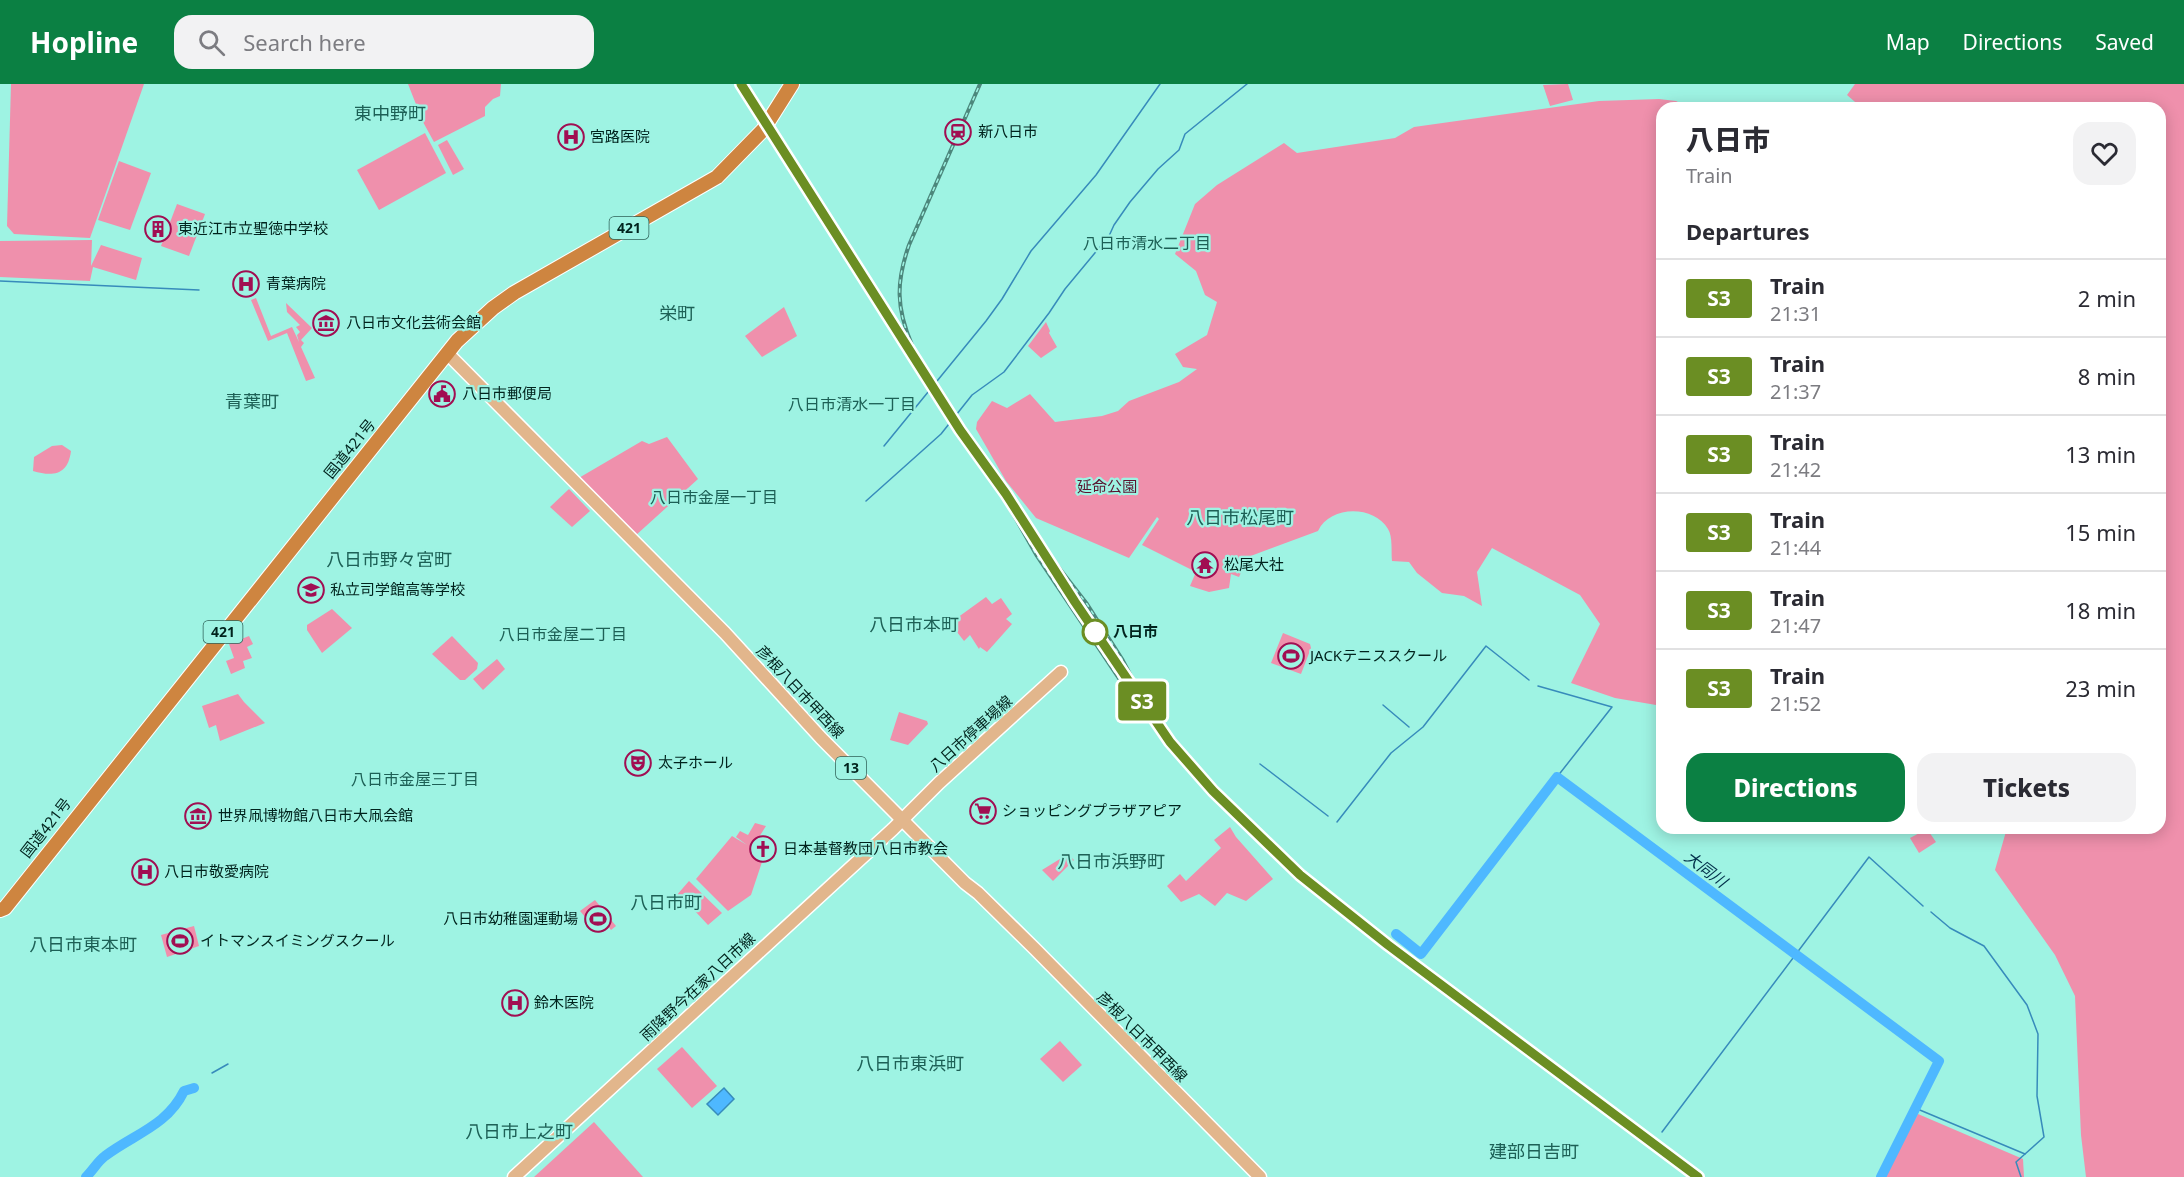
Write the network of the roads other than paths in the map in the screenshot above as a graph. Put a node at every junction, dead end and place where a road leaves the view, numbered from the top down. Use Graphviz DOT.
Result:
graph roads {
  1 [pos="792,84"];
  2 [pos="447,353"];
  3 [pos="1061,672"];
  4 [pos="903,819"];
  5 [pos="0,910"];
  6 [pos="514,1177"];
  7 [pos="1260,1177"];
  1 -- 2 [label="highway, 国道421号 / 421"];
  2 -- 4 [label="main road, 彦根八日市甲西線 / 13"];
  2 -- 5 [label="highway, 国道421号 / 421"];
  3 -- 4 [label="main road, 八日市停車場線"];
  4 -- 6 [label="main road, 雨降野今在家八日市線"];
  4 -- 7 [label="main road, 彦根八日市甲西線 / 13"];
}
